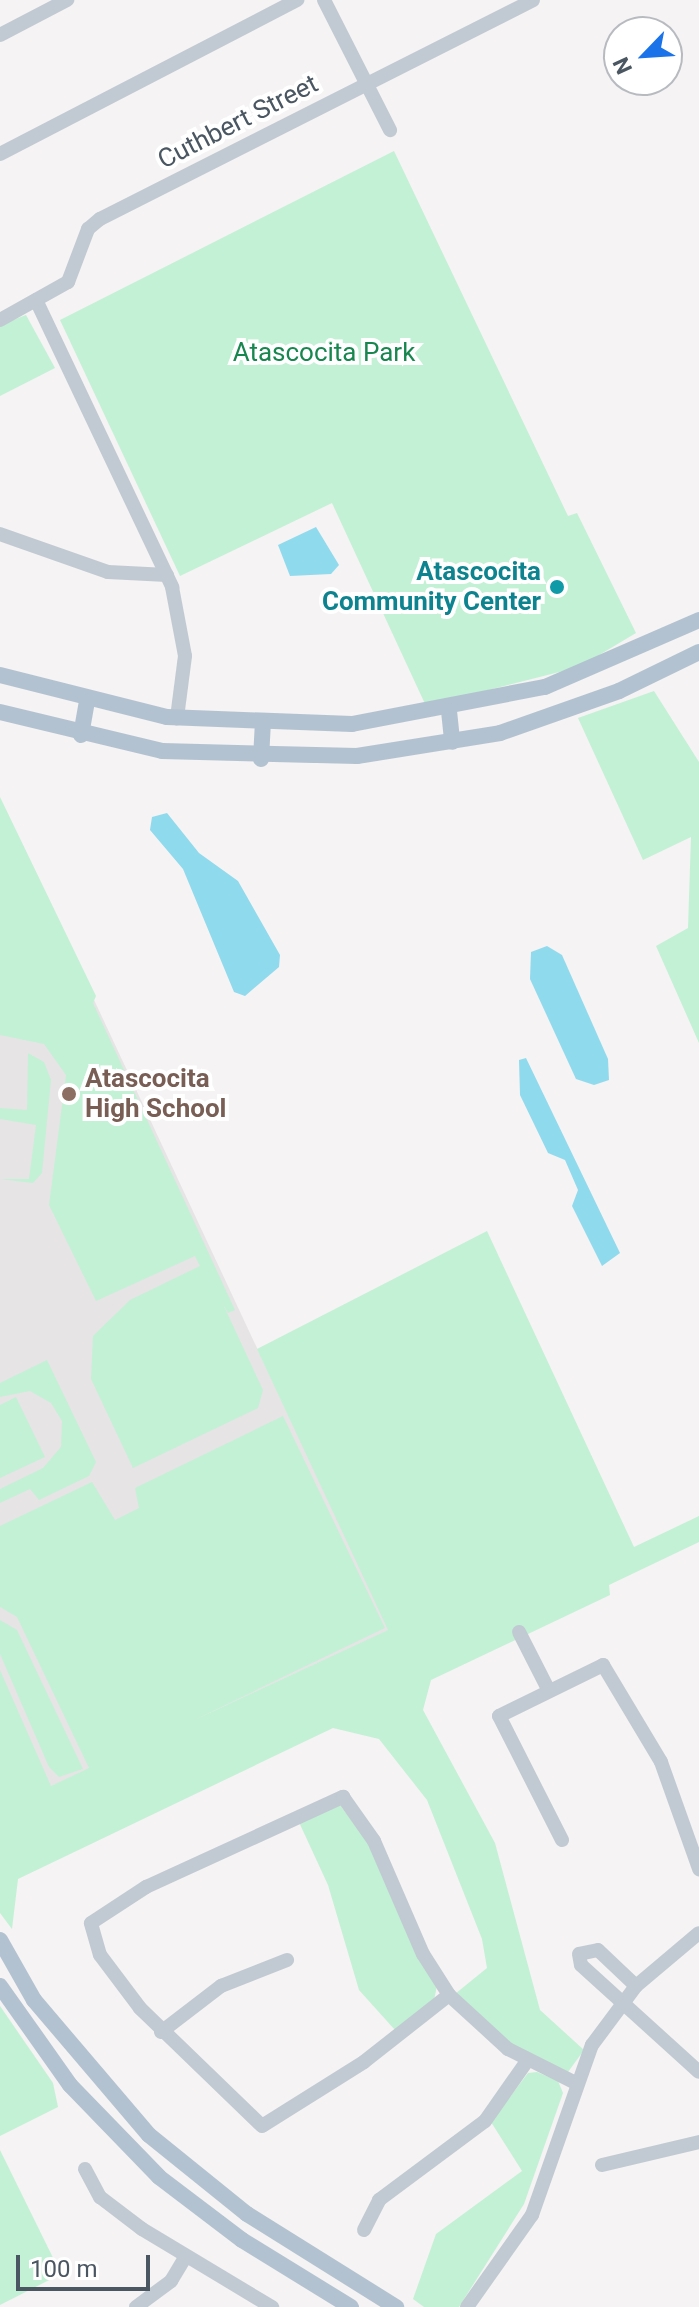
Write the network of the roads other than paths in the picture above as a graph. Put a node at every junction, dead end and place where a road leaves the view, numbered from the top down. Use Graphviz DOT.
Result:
graph roads {
  1 [pos="67,0"];
  2 [pos="297,0"];
  3 [pos="324,0"];
  4 [pos="533,0"];
  5 [pos="0,35"];
  6 [pos="367,84"];
  7 [pos="390,130"];
  8 [pos="0,154"];
  9 [pos="36,300"];
  10 [pos="0,320"];
  11 [pos="0,534"];
  12 [pos="167,575"];
  13 [pos="699,620"];
  14 [pos="646,646"];
  15 [pos="699,652"];
  16 [pos="659,673"];
  17 [pos="0,675"];
  18 [pos="87,702"];
  19 [pos="449,711"];
  20 [pos="0,712"];
  21 [pos="177,718"];
  22 [pos="263,724"];
  23 [pos="81,735"];
  24 [pos="452,742"];
  25 [pos="261,759"];
  26 [pos="519,1632"];
  27 [pos="548,1689"];
  28 [pos="562,1840"];
  29 [pos="699,1869"];
  30 [pos="699,1933"];
  31 [pos="0,1940"];
  32 [pos="287,1960"];
  33 [pos="0,1986"];
  34 [pos="636,1986"];
  35 [pos="449,1995"];
  36 [pos="34,2000"];
  37 [pos="622,2003"];
  38 [pos="16,2013"];
  39 [pos="161,2032"];
  40 [pos="527,2061"];
  41 [pos="699,2072"];
  42 [pos="574,2082"];
  43 [pos="699,2142"];
  44 [pos="602,2165"];
  45 [pos="85,2169"];
  46 [pos="364,2230"];
  47 [pos="186,2256"];
  48 [pos="136,2307"];
  49 [pos="272,2307"];
  50 [pos="351,2307"];
  51 [pos="396,2307"];
  52 [pos="467,2307"];
  1 -- 5 [label="street"];
  2 -- 8 [label="street"];
  3 -- 6 [label="street"];
  4 -- 6 [label="street, Cuthbert Street"];
  6 -- 7 [label="street"];
  6 -- 9 [label="street, Cuthbert Street"];
  9 -- 10 [label="street, Cuthbert Street"];
  9 -- 12 [label="street"];
  11 -- 12 [label="street"];
  12 -- 21 [label="street"];
  13 -- 14 [label="main road"];
  14 -- 16 [label="main road"];
  14 -- 19 [label="main road"];
  15 -- 16 [label="main road"];
  16 -- 24 [label="main road"];
  17 -- 18 [label="main road"];
  18 -- 21 [label="main road"];
  18 -- 23 [label="main road"];
  19 -- 22 [label="main road"];
  19 -- 24 [label="main road"];
  20 -- 23 [label="main road"];
  21 -- 22 [label="main road"];
  22 -- 25 [label="main road"];
  23 -- 25 [label="main road"];
  24 -- 25 [label="main road"];
  26 -- 27 [label="street"];
  27 -- 28 [label="street"];
  27 -- 29 [label="street"];
  30 -- 34 [label="street"];
  31 -- 36 [label="main road"];
  32 -- 39 [label="street"];
  33 -- 38 [label="main road"];
  34 -- 37 [label="street"];
  34 -- 37 [label="street"];
  35 -- 39 [label="street"];
  35 -- 39 [label="street"];
  35 -- 40 [label="street"];
  36 -- 38 [label="main road"];
  36 -- 51 [label="main road"];
  37 -- 41 [label="street"];
  37 -- 42 [label="street"];
  38 -- 50 [label="main road"];
  40 -- 42 [label="street"];
  40 -- 46 [label="street"];
  42 -- 52 [label="street"];
  43 -- 44 [label="street"];
  45 -- 47 [label="street"];
  47 -- 48 [label="street"];
  47 -- 49 [label="street"];
}
